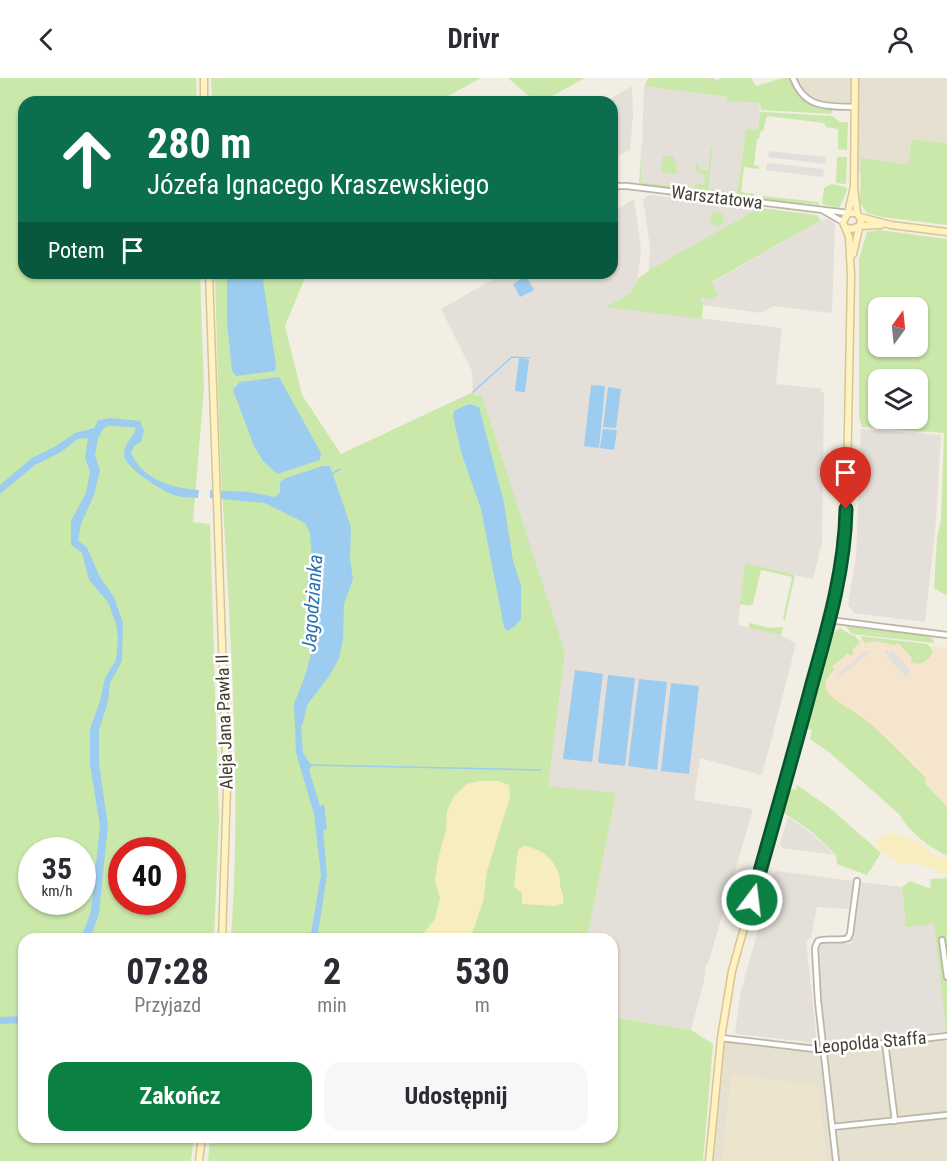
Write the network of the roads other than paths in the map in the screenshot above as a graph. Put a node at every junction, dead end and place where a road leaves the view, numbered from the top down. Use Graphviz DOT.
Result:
graph roads {
  1 [pos="204,78"];
  2 [pos="793,78"];
  3 [pos="855,78"];
  4 [pos="204,96"];
  5 [pos="855,107"];
  6 [pos="618,186"];
  7 [pos="854,188"];
  8 [pos="822,209"];
  9 [pos="848,213"];
  10 [pos="859,215"];
  11 [pos="845,225"];
  12 [pos="891,225"];
  13 [pos="859,226"];
  14 [pos="947,232"];
  15 [pos="851,275"];
  16 [pos="209,279"];
  17 [pos="829,620"];
  18 [pos="947,635"];
  19 [pos="857,881"];
  20 [pos="222,933"];
  21 [pos="942,940"];
  22 [pos="947,977"];
  23 [pos="947,1036"];
  24 [pos="721,1038"];
  25 [pos="885,1042"];
  26 [pos="823,1050"];
  27 [pos="947,1115"];
  28 [pos="895,1121"];
  29 [pos="832,1127"];
  30 [pos="201,1143"];
  31 [pos="199,1161"];
  32 [pos="709,1161"];
  33 [pos="836,1161"];
  1 -- 4 [label="street"];
  2 -- 5 [label="street"];
  3 -- 5 [label="street"];
  5 -- 7 [label="street"];
  6 -- 8 [label="street, Warsztatowa"];
  7 -- 9 [label="street"];
  7 -- 10 [label="street"];
  8 -- 9 [label="street, Warsztatowa"];
  8 -- 11 [label="street, Warsztatowa"];
  9 -- 10 [label="street"];
  9 -- 11 [label="street"];
  10 -- 12 [label="street"];
  10 -- 13 [label="street"];
  11 -- 13 [label="street"];
  11 -- 15 [label="street"];
  12 -- 13 [label="street"];
  12 -- 14 [label="street"];
  13 -- 15 [label="street"];
  15 -- 17 [label="street"];
  16 -- 20 [label="street, Aleja Jana Pawła II"];
  17 -- 18 [label="street"];
  17 -- 24 [label="street"];
  19 -- 26 [label="street"];
  21 -- 22 [label="street"];
  23 -- 25 [label="street, Leopolda Staffa"];
  24 -- 26 [label="street, Leopolda Staffa"];
  24 -- 32 [label="street"];
  25 -- 26 [label="street, Leopolda Staffa"];
  25 -- 28 [label="street"];
  26 -- 29 [label="street"];
  27 -- 28 [label="street"];
  28 -- 29 [label="street"];
  29 -- 33 [label="street"];
  30 -- 31 [label="street"];
}
